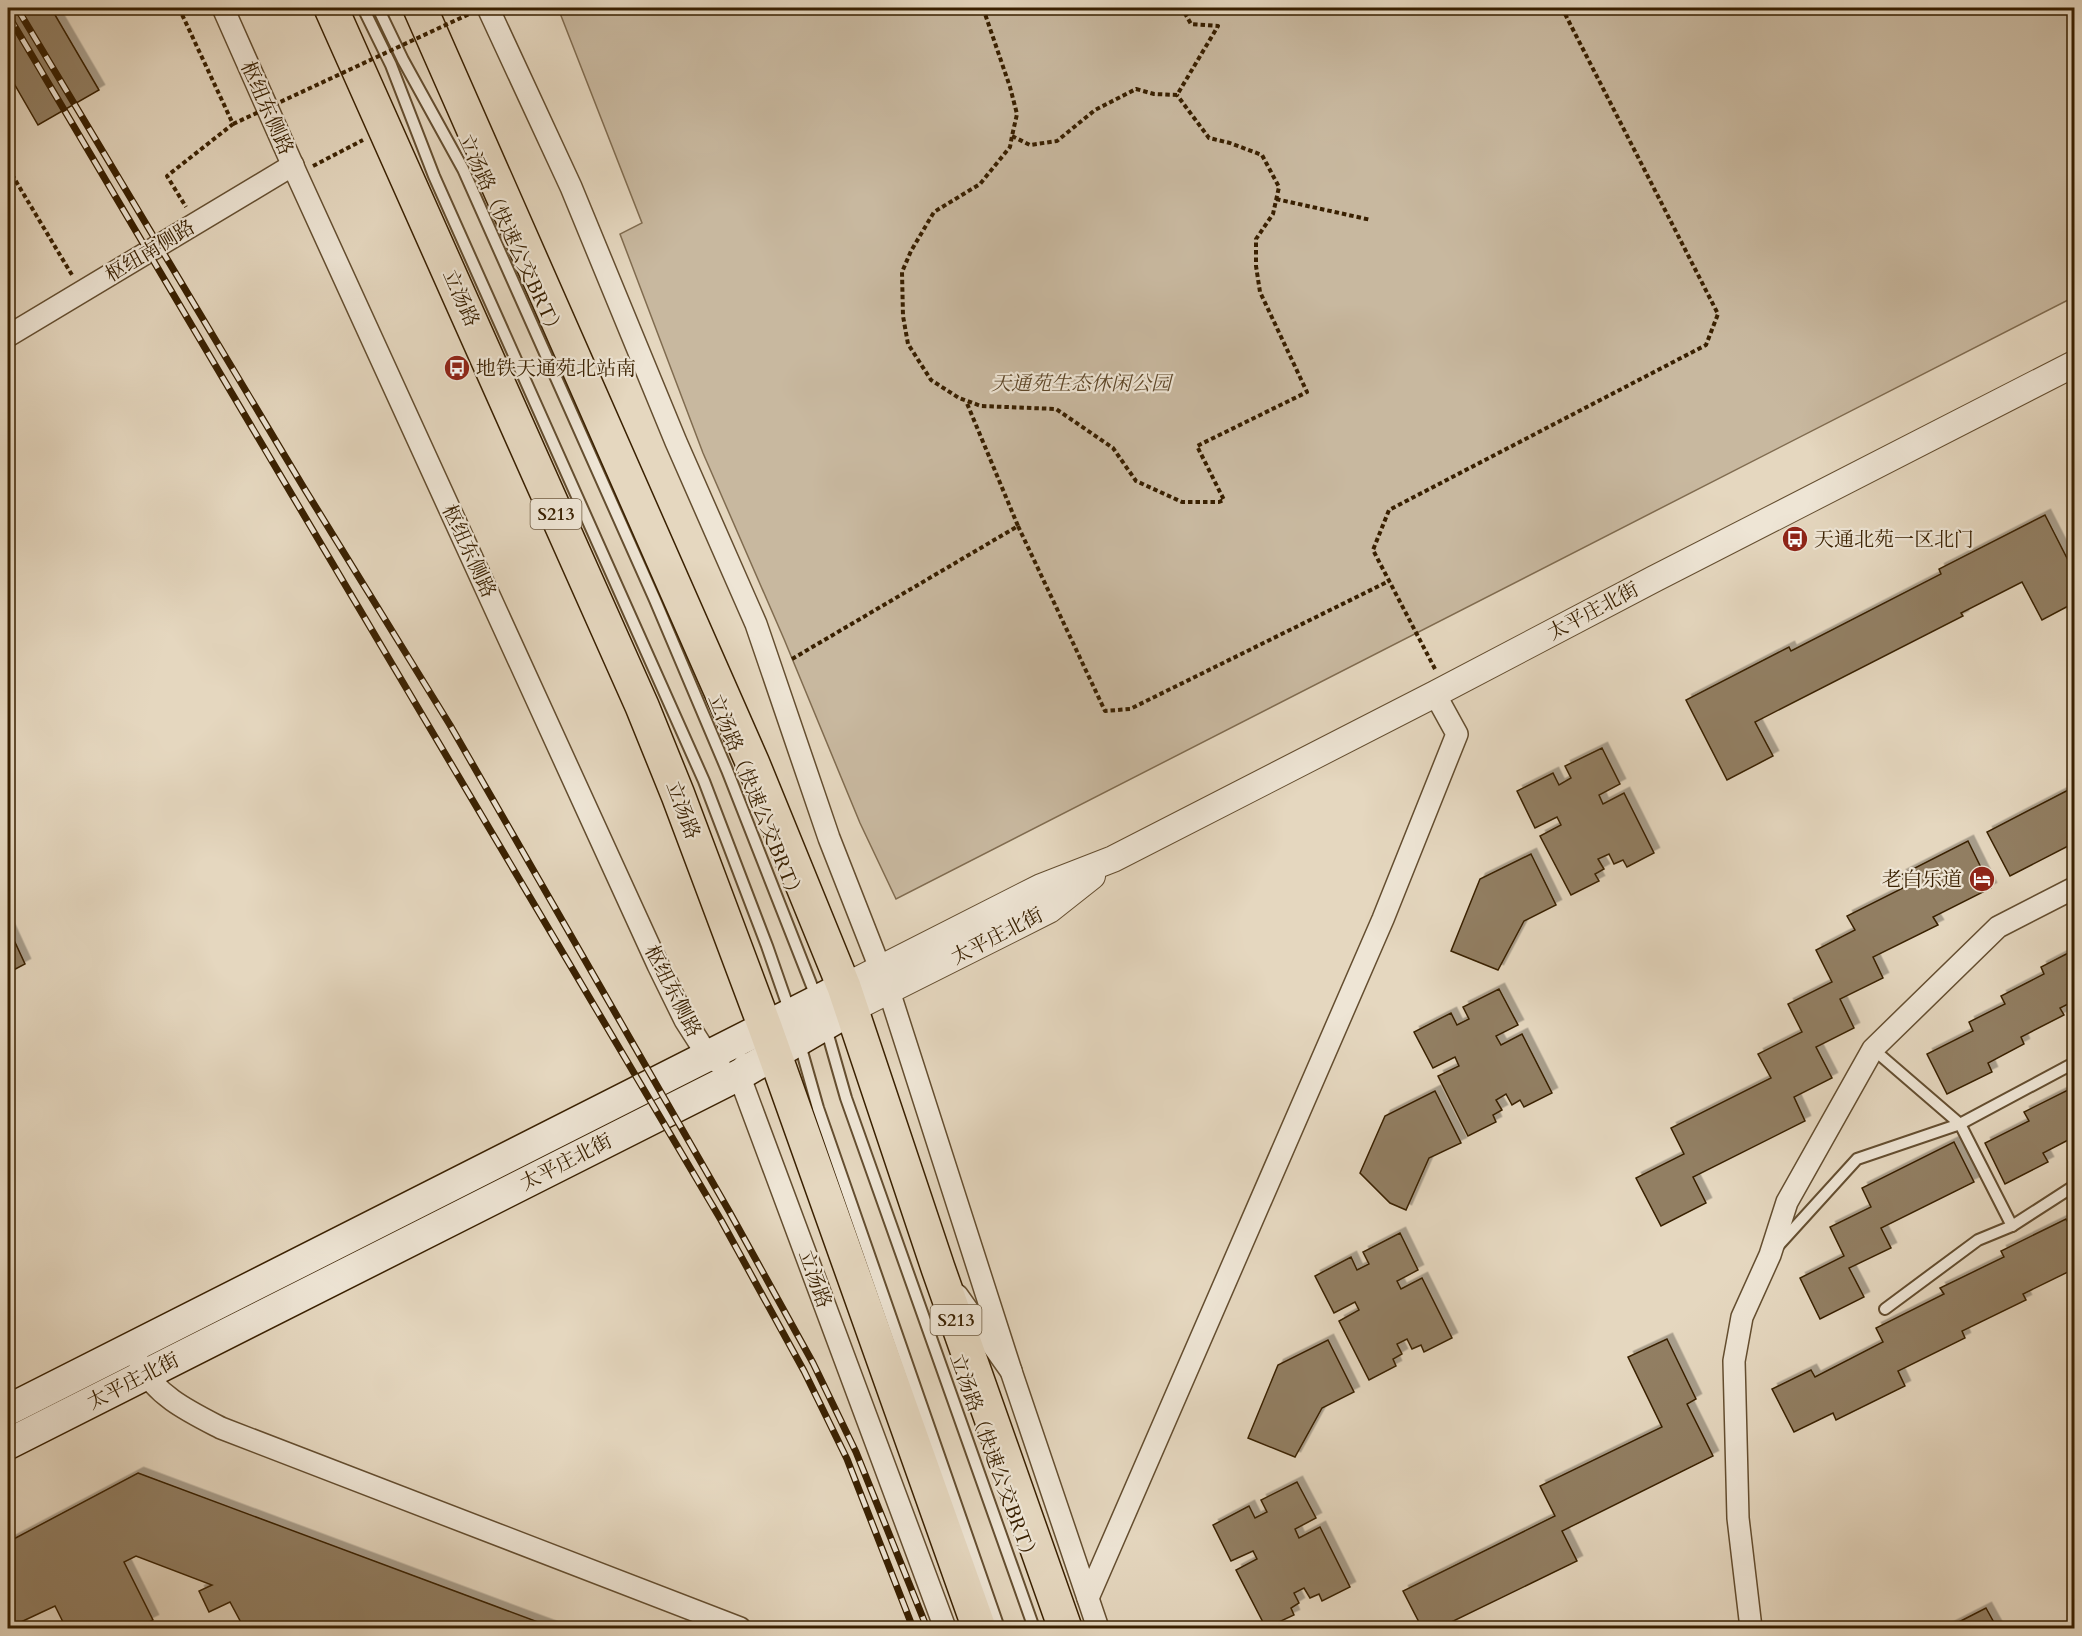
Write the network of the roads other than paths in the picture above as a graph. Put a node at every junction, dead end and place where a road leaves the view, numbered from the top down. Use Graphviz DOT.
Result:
graph roads {
  1 [pos="223,8"];
  2 [pos="331,8"];
  3 [pos="363,8"];
  4 [pos="378,8"];
  5 [pos="420,8"];
  6 [pos="488,8"];
  7 [pos="295,170"];
  8 [pos="8,336"];
  9 [pos="2074,364"];
  10 [pos="1440,691"];
  11 [pos="2074,888"];
  12 [pos="885,980"];
  13 [pos="830,1008"];
  14 [pos="786,1031"];
  15 [pos="1873,1049"];
  16 [pos="708,1056"];
  17 [pos="2074,1063"];
  18 [pos="739,1075"];
  19 [pos="1960,1124"];
  20 [pos="2074,1186"];
  21 [pos="2012,1226"];
  22 [pos="1770,1255"];
  23 [pos="938,1268"];
  24 [pos="1885,1309"];
  25 [pos="131,1347"];
  26 [pos="1011,1371"];
  27 [pos="145,1375"];
  28 [pos="8,1410"];
  29 [pos="8,1444"];
  30 [pos="1088,1598"];
  31 [pos="740,1629"];
  32 [pos="945,1629"];
  33 [pos="979,1629"];
  34 [pos="999,1629"];
  35 [pos="1034,1629"];
  36 [pos="1065,1629"];
  37 [pos="1098,1629"];
  38 [pos="1751,1629"];
  1 -- 7 [label="street, 枢纽东侧路"];
  2 -- 14 [label="main road, 立汤路 / S213"];
  3 -- 14 [label="lane"];
  4 -- 13 [label="lane, 立汤路（快速公交BRT）"];
  5 -- 13 [label="main road, S213"];
  6 -- 12 [label="street"];
  7 -- 8 [label="street, 枢纽南侧路"];
  7 -- 16 [label="street, 枢纽东侧路"];
  9 -- 10 [label="street, 太平庄北街"];
  10 -- 12 [label="street, 太平庄北街"];
  10 -- 30 [label="street"];
  11 -- 15 [label="street"];
  12 -- 13 [label="street, 太平庄北街"];
  12 -- 26 [label="street"];
  13 -- 14 [label="main road, 太平庄北街"];
  13 -- 23 [label="main road, S213"];
  13 -- 35 [label="lane, 立汤路（快速公交BRT）"];
  14 -- 16 [label="main road, 太平庄北街"];
  14 -- 18 [label="main road, 太平庄北街"];
  14 -- 33 [label="main road, 立汤路 / S213"];
  14 -- 34 [label="lane"];
  15 -- 19 [label="lane"];
  15 -- 22 [label="street"];
  16 -- 18 [label="street, 枢纽东侧路"];
  16 -- 25 [label="main road, 太平庄北街"];
  17 -- 19 [label="lane"];
  18 -- 27 [label="main road, 太平庄北街"];
  18 -- 32 [label="street, 立汤路"];
  19 -- 21 [label="lane"];
  19 -- 22 [label="lane"];
  20 -- 21 [label="lane"];
  21 -- 24 [label="lane"];
  22 -- 38 [label="street"];
  23 -- 26 [label="street, S213"];
  23 -- 36 [label="main road, S213"];
  25 -- 27 [label="street"];
  25 -- 28 [label="main road, 太平庄北街"];
  26 -- 30 [label="street, S213"];
  27 -- 29 [label="main road, 太平庄北街"];
  27 -- 31 [label="street"];
  30 -- 37 [label="street, S213"];
}
